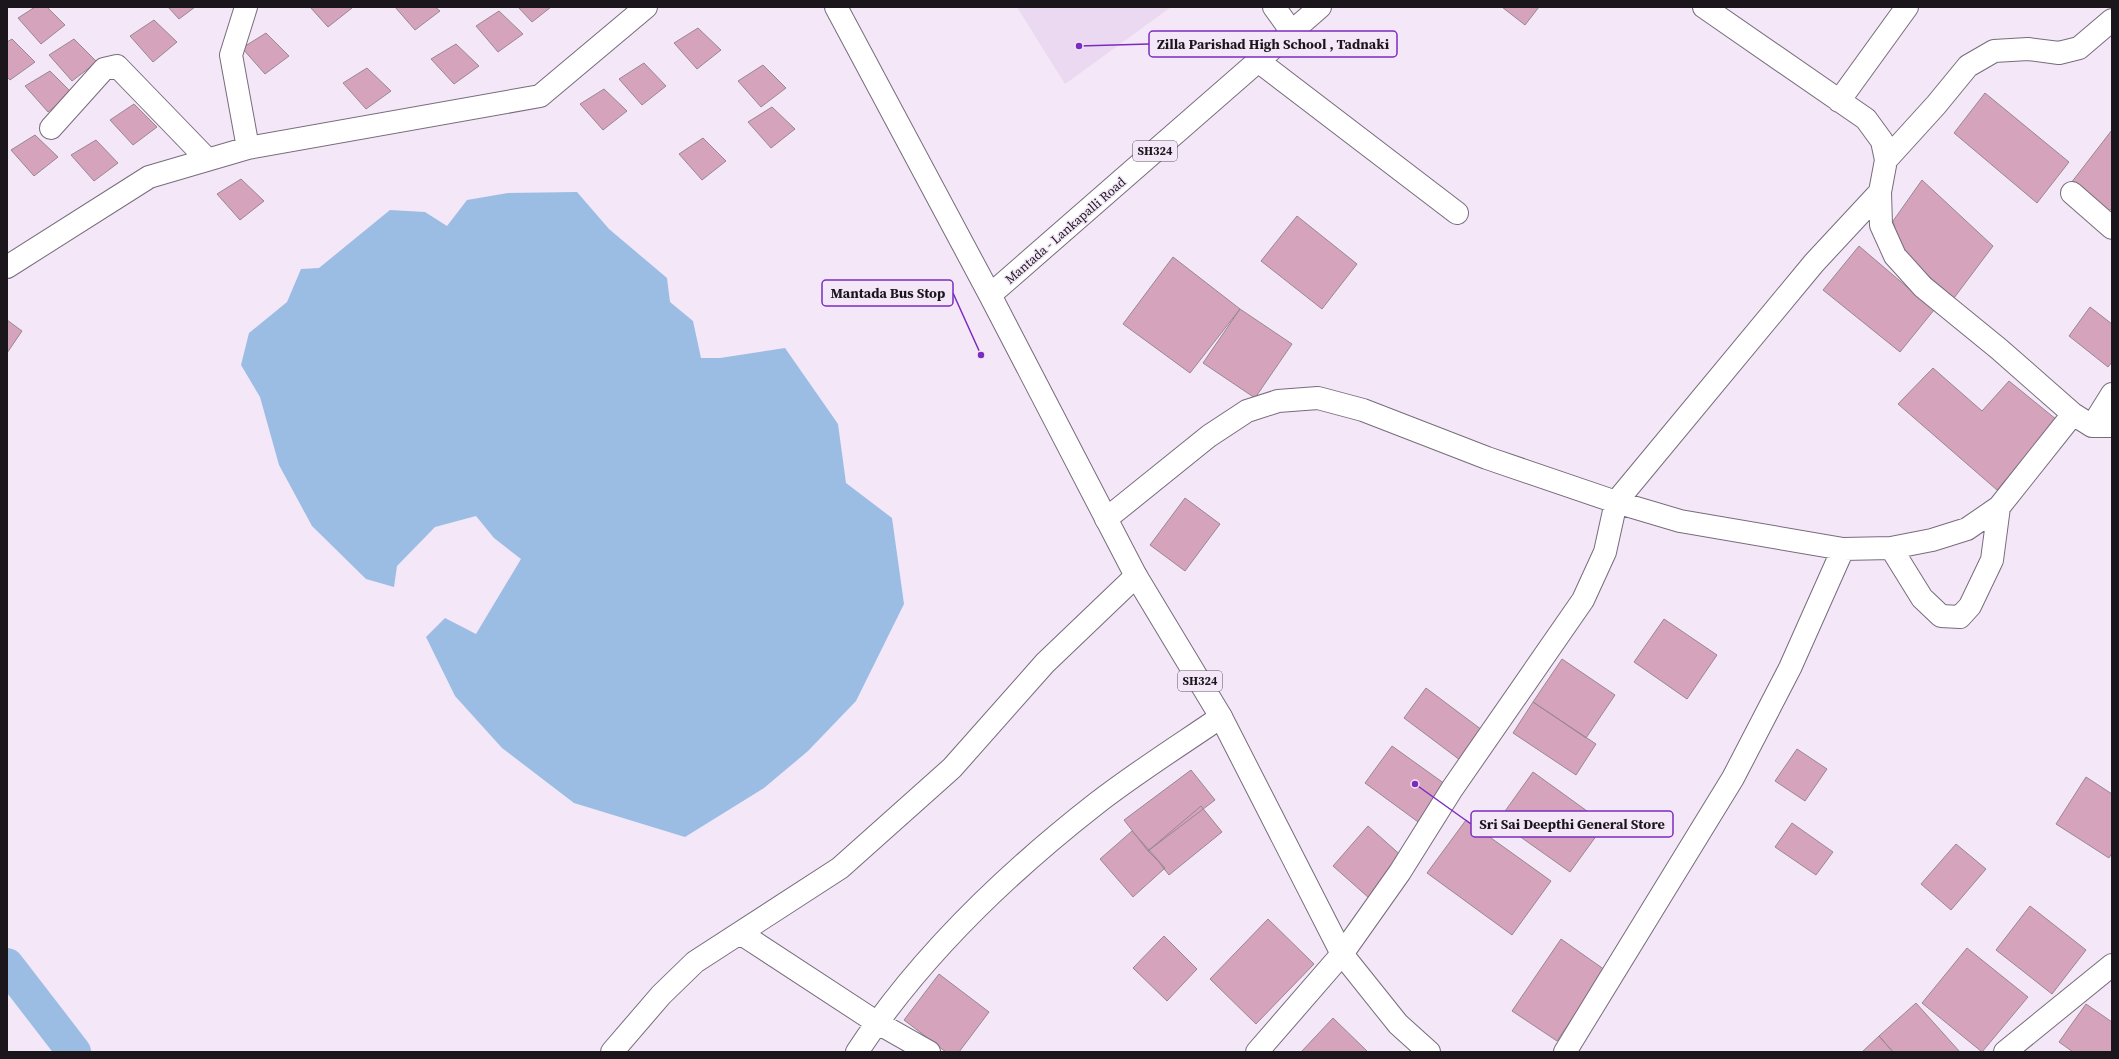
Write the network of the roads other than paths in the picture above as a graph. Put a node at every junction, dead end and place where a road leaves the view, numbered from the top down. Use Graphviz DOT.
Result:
graph roads {
  1 [pos="246,7"];
  2 [pos="646,7"];
  3 [pos="836,7"];
  4 [pos="1274,7"];
  5 [pos="1320,7"];
  6 [pos="1705,7"];
  7 [pos="1907,7"];
  8 [pos="2112,20"];
  9 [pos="1292,32"];
  10 [pos="1258,61"];
  11 [pos="1839,101"];
  12 [pos="51,128"];
  13 [pos="248,148"];
  14 [pos="206,159"];
  15 [pos="1886,160"];
  16 [pos="1880,192"];
  17 [pos="2072,193"];
  18 [pos="1457,213"];
  19 [pos="2112,228"];
  20 [pos="7,267"];
  21 [pos="990,295"];
  22 [pos="2112,394"];
  23 [pos="2073,414"];
  24 [pos="2102,426"];
  25 [pos="1616,502"];
  26 [pos="1999,507"];
  27 [pos="1106,519"];
  28 [pos="1891,548"];
  29 [pos="1844,549"];
  30 [pos="1136,576"];
  31 [pos="1221,717"];
  32 [pos="740,933"];
  33 [pos="1342,954"];
  34 [pos="2112,965"];
  35 [pos="876,1022"];
  36 [pos="612,1052"];
  37 [pos="857,1052"];
  38 [pos="929,1052"];
  39 [pos="1257,1052"];
  40 [pos="1429,1052"];
  41 [pos="1565,1052"];
  42 [pos="2005,1052"];
  1 -- 13 [label="street"];
  2 -- 13 [label="street"];
  3 -- 21 [label="street, SH324"];
  4 -- 9 [label="street"];
  5 -- 9 [label="street, Mantada - Lankapalli Road / SH324"];
  6 -- 11 [label="street"];
  7 -- 11 [label="street"];
  8 -- 15 [label="street"];
  9 -- 10 [label="street, Mantada - Lankapalli Road / SH324"];
  10 -- 18 [label="street"];
  10 -- 21 [label="street, Mantada - Lankapalli Road / SH324"];
  11 -- 15 [label="street"];
  12 -- 14 [label="street"];
  13 -- 14 [label="street"];
  14 -- 20 [label="street"];
  15 -- 16 [label="street"];
  16 -- 23 [label="street"];
  16 -- 25 [label="street"];
  17 -- 19 [label="street"];
  21 -- 27 [label="street, SH324"];
  22 -- 24 [label="street"];
  23 -- 24 [label="street"];
  23 -- 26 [label="street"];
  25 -- 27 [label="street"];
  25 -- 29 [label="street"];
  25 -- 33 [label="street"];
  26 -- 28 [label="street"];
  26 -- 28 [label="street"];
  27 -- 30 [label="street, SH324"];
  28 -- 29 [label="street"];
  29 -- 41 [label="street"];
  30 -- 31 [label="street, SH324"];
  30 -- 32 [label="street"];
  31 -- 33 [label="street, SH324"];
  31 -- 35 [label="street"];
  32 -- 35 [label="street"];
  32 -- 36 [label="street"];
  33 -- 39 [label="street"];
  33 -- 40 [label="street, SH324"];
  34 -- 42 [label="street"];
  35 -- 37 [label="street"];
  35 -- 38 [label="street"];
}
